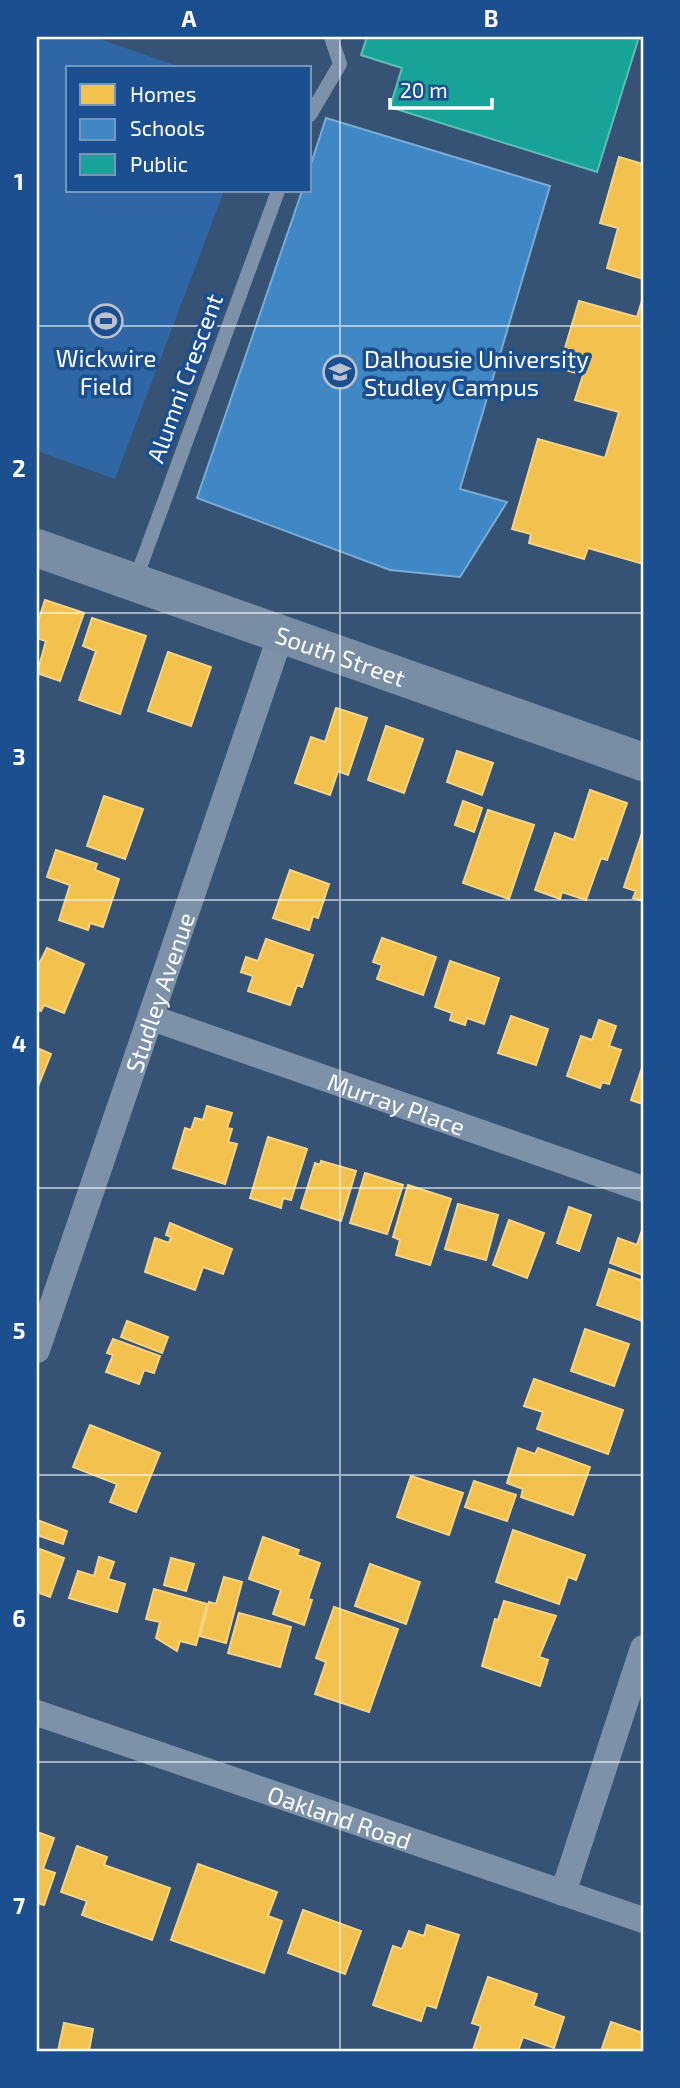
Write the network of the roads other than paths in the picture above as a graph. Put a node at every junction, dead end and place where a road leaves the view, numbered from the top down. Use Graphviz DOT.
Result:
graph roads {
  1 [pos="331,37"];
  2 [pos="312,112"];
  3 [pos="278,192"];
  4 [pos="37,548"];
  5 [pos="135,582"];
  6 [pos="281,634"];
  7 [pos="643,762"];
  8 [pos="152,1018"];
  9 [pos="643,1189"];
  10 [pos="37,1350"];
  11 [pos="643,1648"];
  12 [pos="37,1713"];
  13 [pos="563,1893"];
  14 [pos="643,1920"];
  1 -- 2 [label="lane"];
  3 -- 5 [label="lane, Alumni Crescent"];
  4 -- 5 [label="main road, South Street"];
  5 -- 6 [label="main road, South Street"];
  6 -- 7 [label="main road, South Street"];
  6 -- 8 [label="street, Studley Avenue"];
  8 -- 9 [label="street, Murray Place"];
  8 -- 10 [label="street, Studley Avenue"];
  11 -- 13 [label="street"];
  12 -- 13 [label="street, Oakland Road"];
  13 -- 14 [label="street, Oakland Road"];
}
